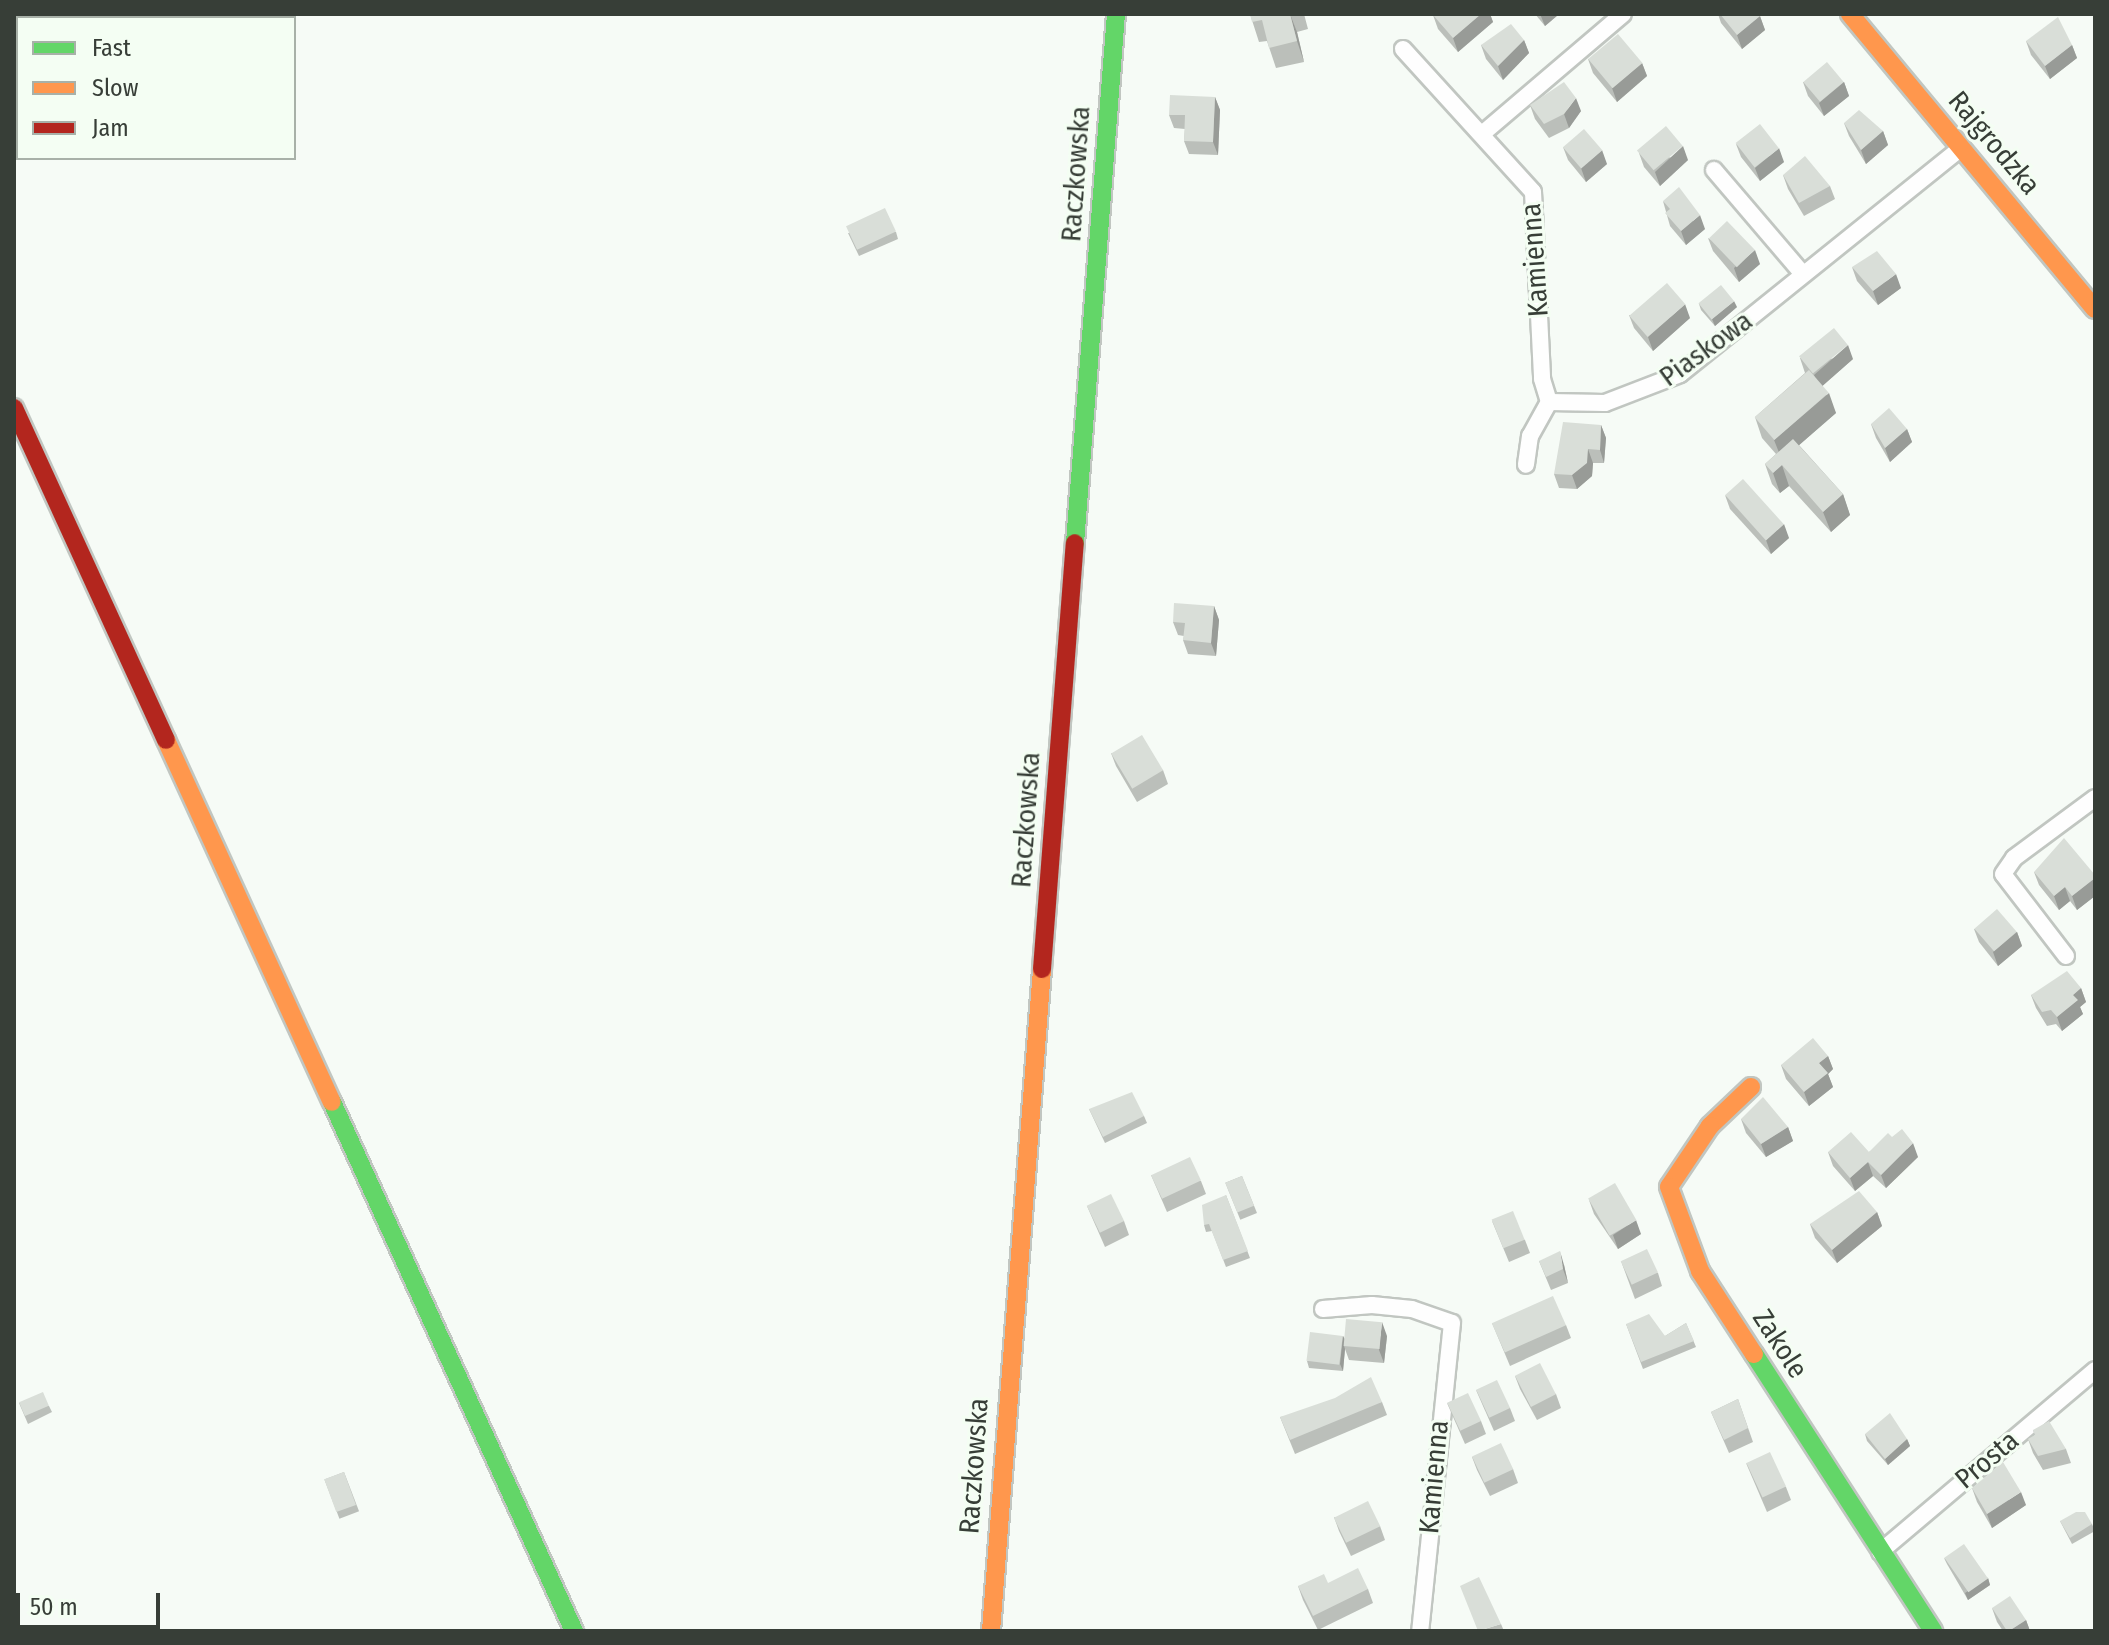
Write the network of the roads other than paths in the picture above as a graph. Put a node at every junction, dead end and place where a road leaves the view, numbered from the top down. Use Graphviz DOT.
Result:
graph roads {
  1 [pos="1116,14"];
  2 [pos="1623,14"];
  3 [pos="1850,14"];
  4 [pos="1403,49"];
  5 [pos="1482,134"];
  6 [pos="1961,148"];
  7 [pos="1714,170"];
  8 [pos="1802,273"];
  9 [pos="2095,309"];
  10 [pos="1549,402"];
  11 [pos="14,408"];
  12 [pos="1526,465"];
  13 [pos="2095,798"];
  14 [pos="2066,956"];
  15 [pos="1751,1087"];
  16 [pos="1323,1309"];
  17 [pos="2095,1370"];
  18 [pos="1880,1552"];
  19 [pos="574,1631"];
  20 [pos="991,1631"];
  21 [pos="1420,1631"];
  22 [pos="1933,1631"];
  1 -- 20 [label="street, Raczkowska"];
  2 -- 5 [label="street"];
  3 -- 6 [label="street, Rajgrodzka"];
  4 -- 5 [label="street, Kamienna"];
  5 -- 10 [label="street, Kamienna"];
  6 -- 8 [label="street, Piaskowa"];
  6 -- 9 [label="street, Rajgrodzka"];
  7 -- 8 [label="street"];
  8 -- 10 [label="street, Piaskowa"];
  10 -- 12 [label="street"];
  11 -- 19 [label="street"];
  13 -- 14 [label="street"];
  15 -- 18 [label="street, Zakole"];
  16 -- 21 [label="street, Kamienna"];
  17 -- 18 [label="street, Prosta"];
  18 -- 22 [label="street, Zakole"];
}
